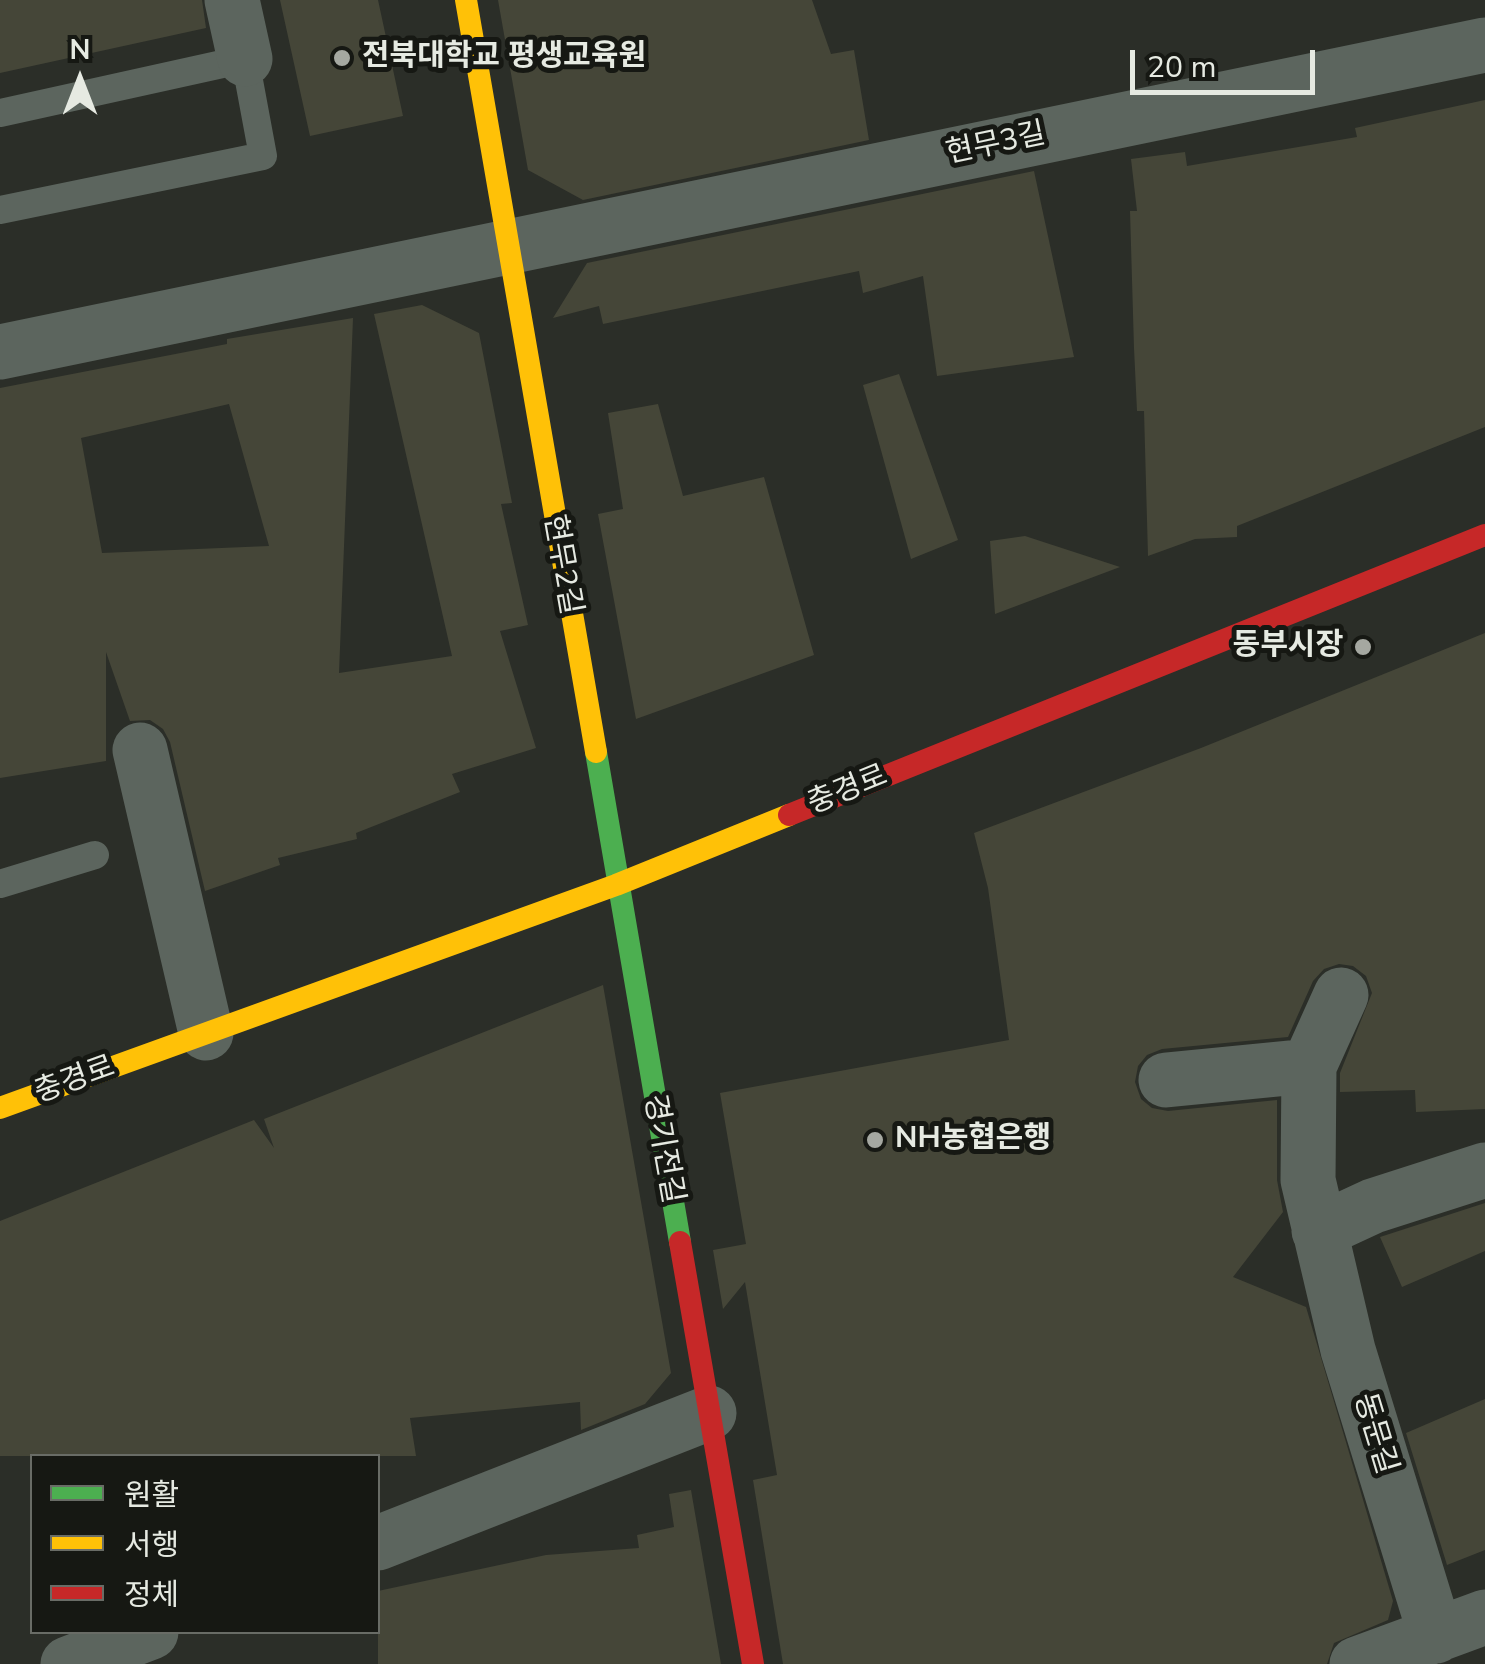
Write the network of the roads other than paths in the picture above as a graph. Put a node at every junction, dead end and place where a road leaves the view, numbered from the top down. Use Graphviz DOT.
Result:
graph roads {
  1 [pos="232,0"];
  2 [pos="466,0"];
  3 [pos="1485,45"];
  4 [pos="245,59"];
  5 [pos="0,113"];
  6 [pos="0,210"];
  7 [pos="507,244"];
  8 [pos="0,352"];
  9 [pos="1485,534"];
  10 [pos="140,750"];
  11 [pos="95,856"];
  12 [pos="0,884"];
  13 [pos="616,885"];
  14 [pos="1341,995"];
  15 [pos="206,1033"];
  16 [pos="1309,1066"];
  17 [pos="1166,1080"];
  18 [pos="0,1108"];
  19 [pos="1485,1170"];
  20 [pos="1319,1231"];
  21 [pos="709,1413"];
  22 [pos="380,1542"];
  23 [pos="1460,1626"];
  24 [pos="146,1634"];
  25 [pos="68,1664"];
  26 [pos="753,1664"];
  27 [pos="1357,1664"];
  1 -- 4 [label="street"];
  2 -- 7 [label="street, 현무2길"];
  3 -- 7 [label="street, 현무3길"];
  4 -- 5 [label="lane"];
  4 -- 6 [label="lane"];
  7 -- 8 [label="street"];
  7 -- 13 [label="street, 현무2길"];
  9 -- 13 [label="street, 충경로"];
  10 -- 15 [label="street"];
  11 -- 12 [label="lane"];
  13 -- 15 [label="street, 충경로"];
  13 -- 21 [label="street, 경기전길"];
  14 -- 16 [label="street, 동문길"];
  15 -- 18 [label="street, 충경로"];
  16 -- 17 [label="street"];
  16 -- 20 [label="street, 동문길"];
  19 -- 20 [label="street"];
  20 -- 23 [label="street, 동문길"];
  21 -- 22 [label="street"];
  21 -- 26 [label="street, 경기전길"];
  23 -- 27 [label="street, 동문길"];
  24 -- 25 [label="street"];
}
